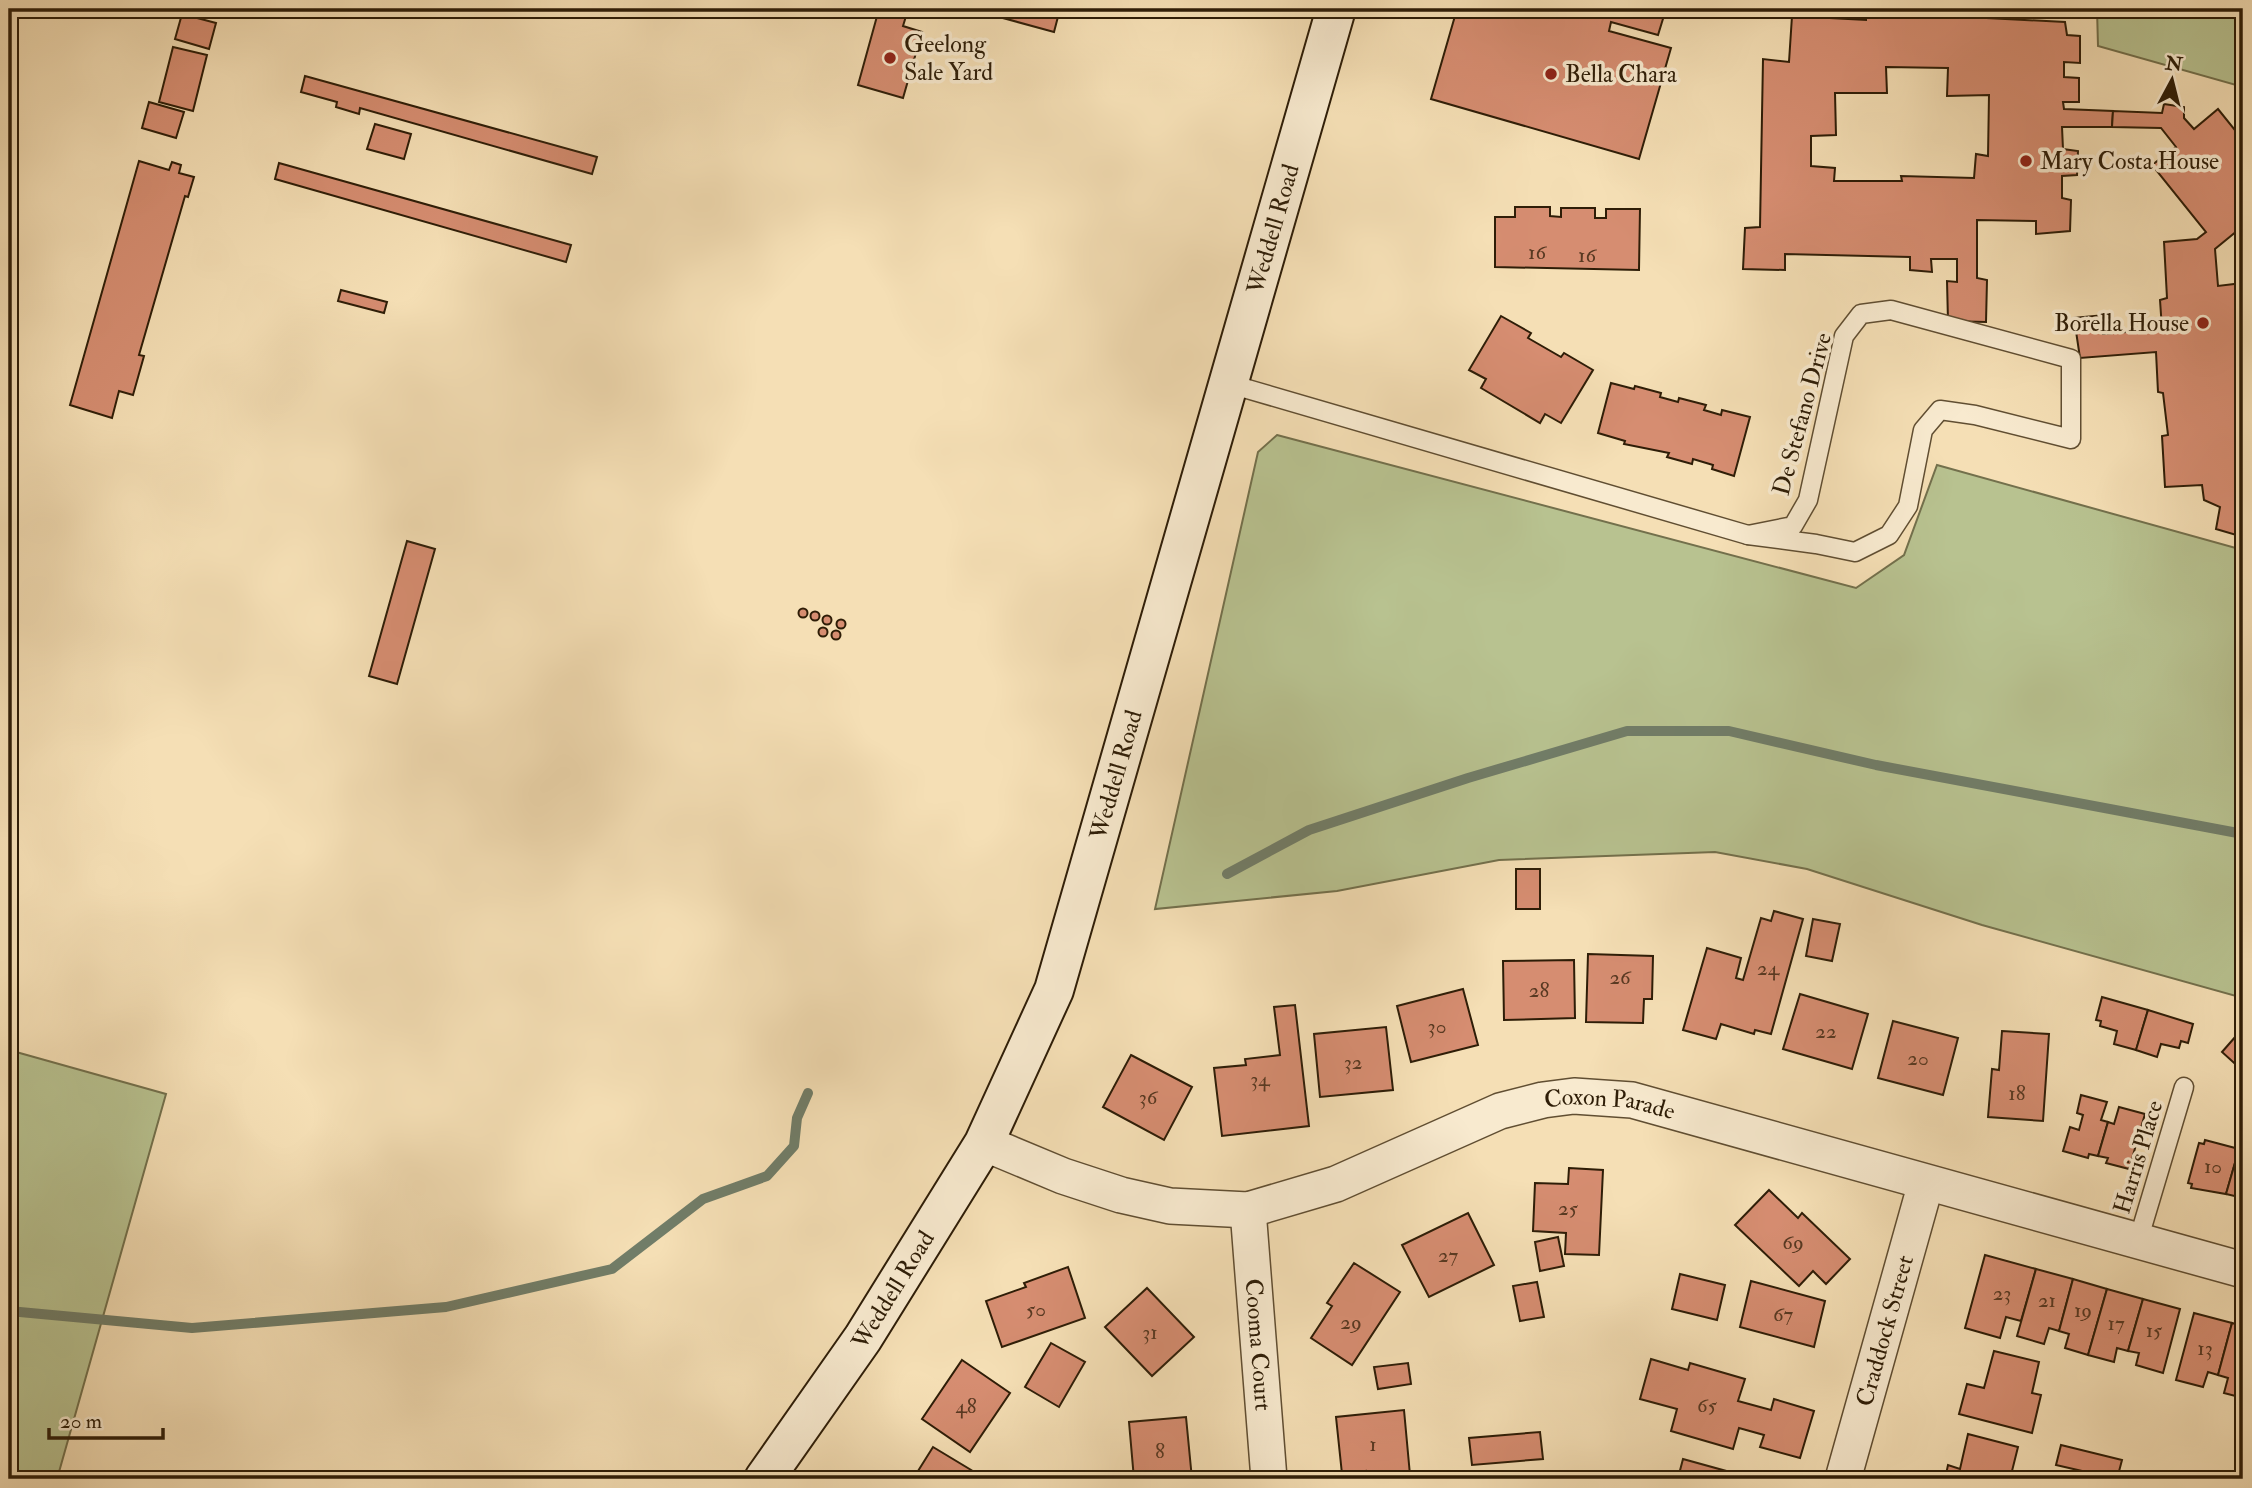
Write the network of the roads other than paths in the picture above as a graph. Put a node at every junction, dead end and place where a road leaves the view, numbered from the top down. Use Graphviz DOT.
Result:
graph roads {
  1 [pos="1336,9"];
  2 [pos="1230,384"];
  3 [pos="1748,535"];
  4 [pos="2184,1087"];
  5 [pos="984,1143"];
  6 [pos="1926,1182"];
  7 [pos="1248,1210"];
  8 [pos="2138,1241"];
  9 [pos="2243,1270"];
  10 [pos="764,1479"];
  11 [pos="1269,1479"];
  12 [pos="1843,1479"];
  1 -- 2 [label="street, Weddell Road"];
  2 -- 3 [label="lane, De Stefano Drive"];
  2 -- 5 [label="street, Weddell Road"];
  3 -- 3 [label="lane, De Stefano Drive"];
  4 -- 8 [label="lane, Harris Place"];
  5 -- 7 [label="street, Coxon Parade"];
  5 -- 10 [label="street, Weddell Road"];
  6 -- 7 [label="street, Coxon Parade"];
  6 -- 8 [label="street, Coxon Parade"];
  6 -- 12 [label="street, Craddock Street"];
  7 -- 11 [label="street, Cooma Court"];
  8 -- 9 [label="street, Coxon Parade"];
}
